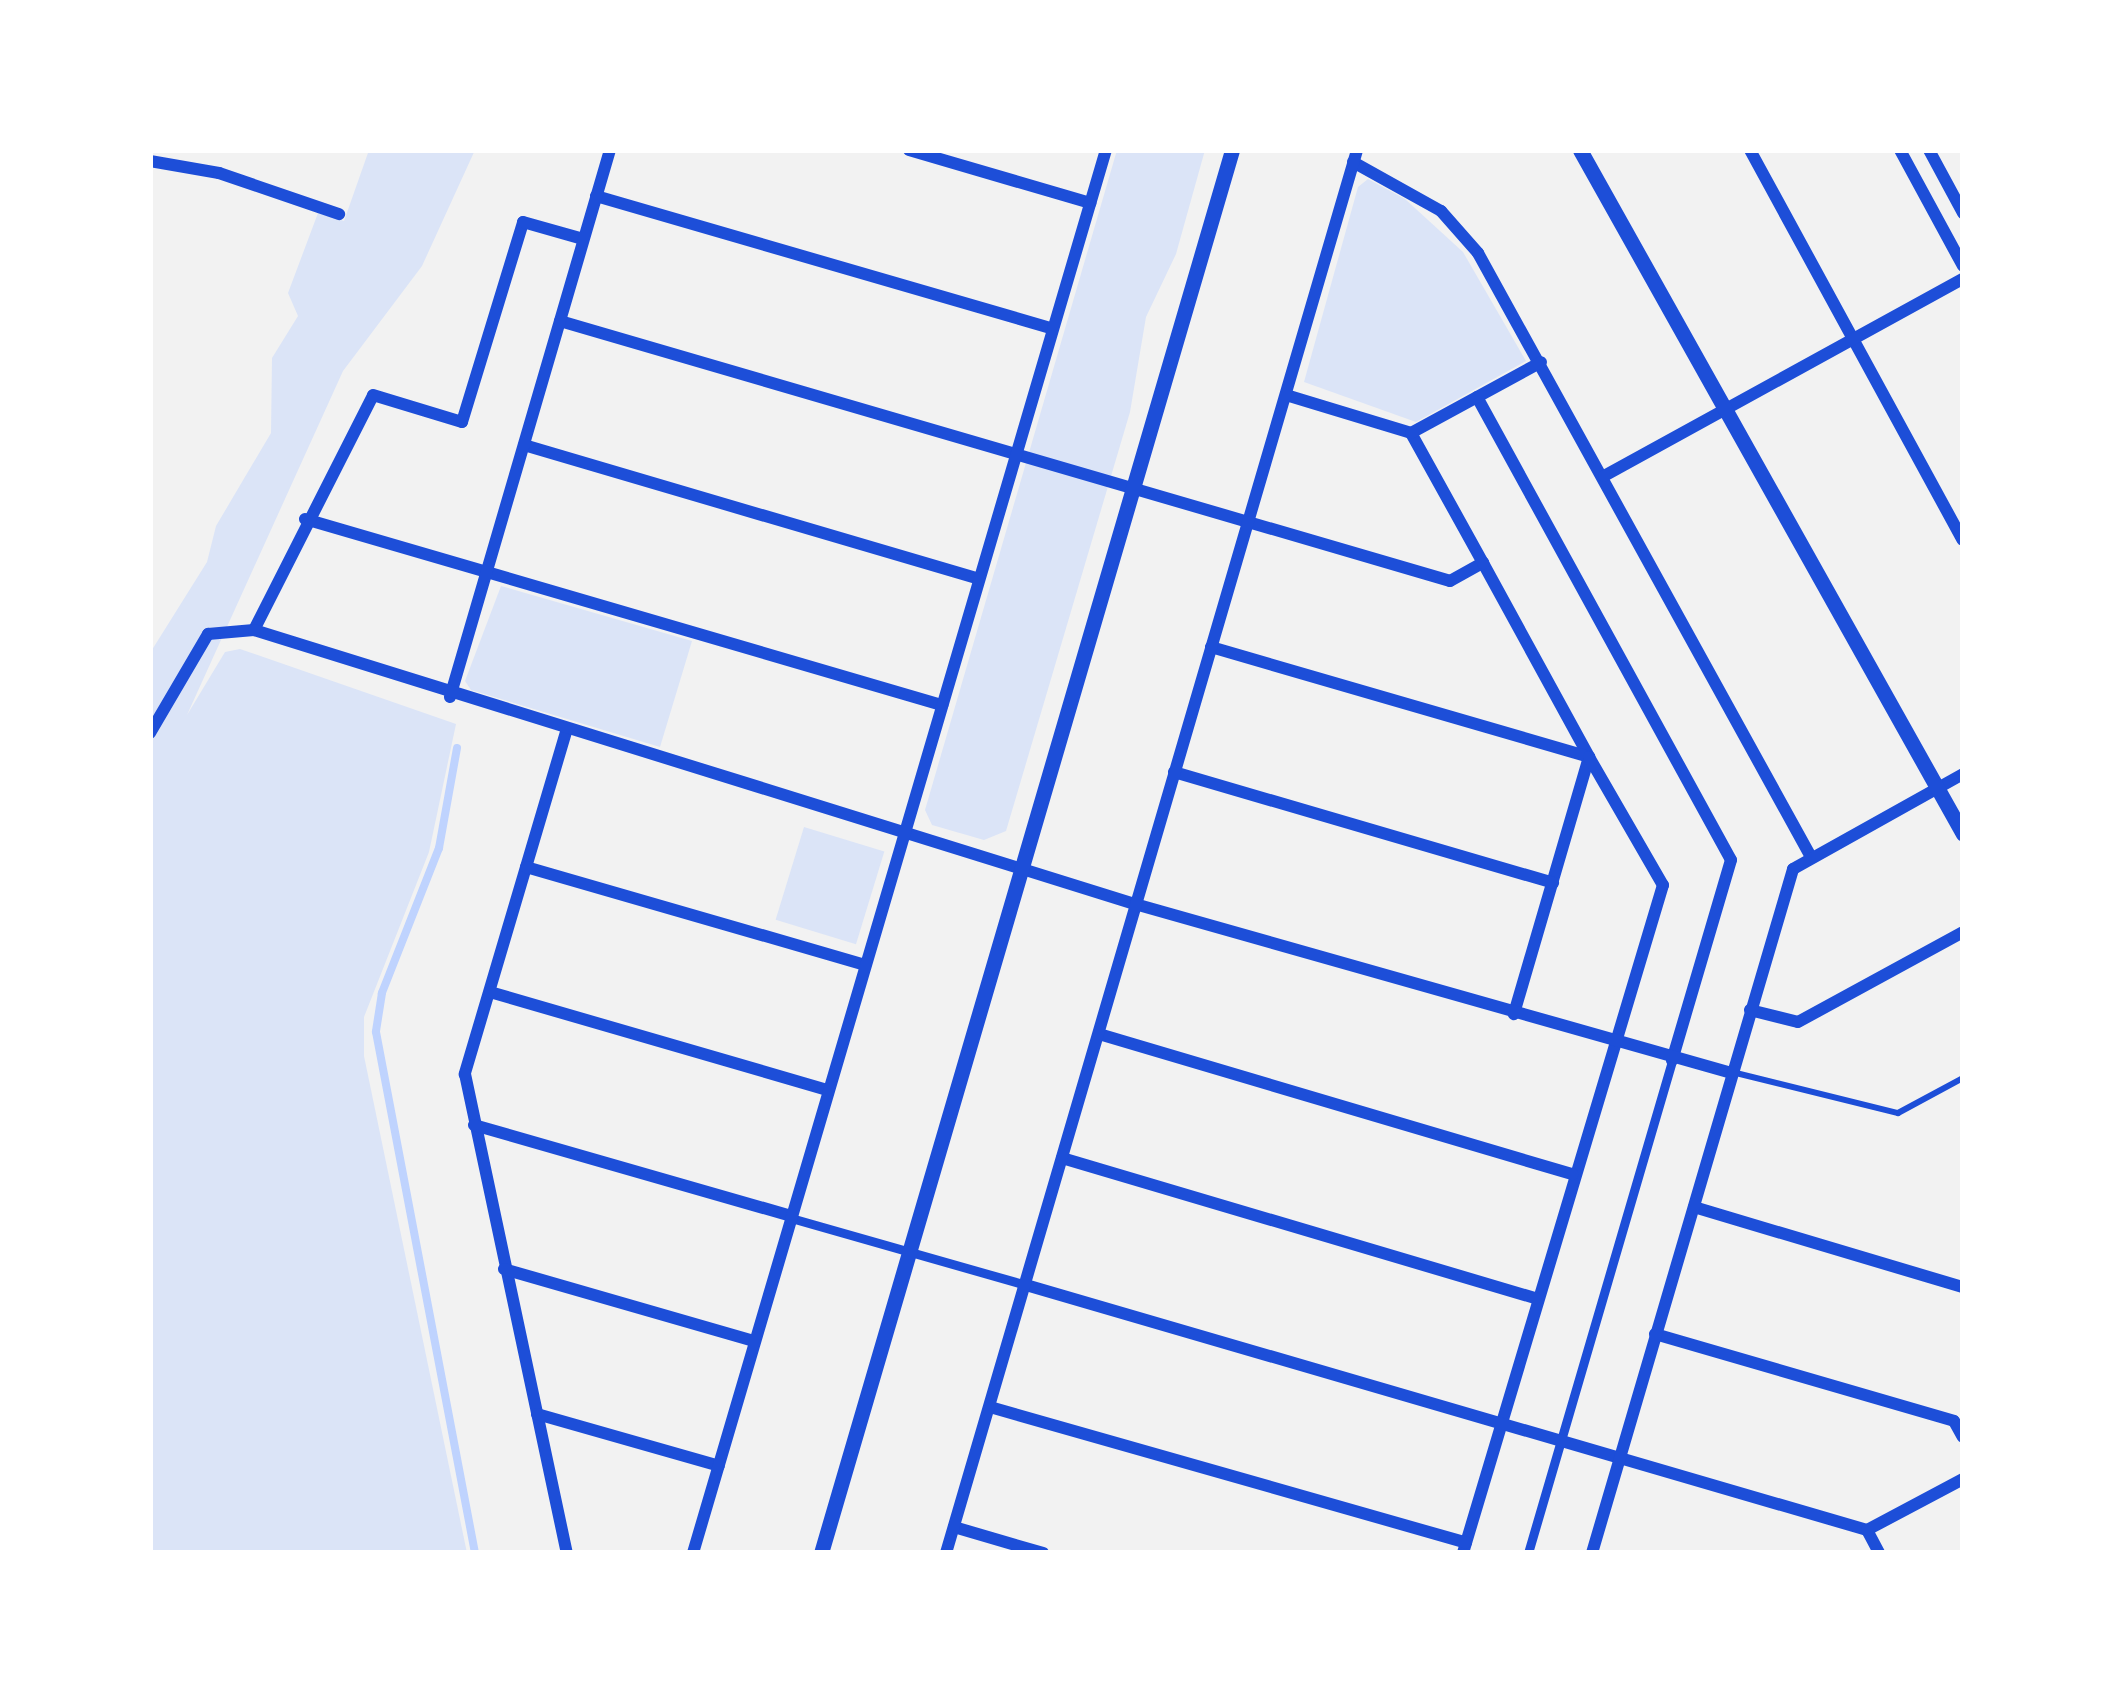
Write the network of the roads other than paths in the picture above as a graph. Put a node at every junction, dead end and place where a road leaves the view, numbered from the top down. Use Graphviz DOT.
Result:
graph roads {
  1 [pos="610,150"];
  2 [pos="909,150"];
  3 [pos="1106,150"];
  4 [pos="1232,150"];
  5 [pos="1580,150"];
  6 [pos="1750,150"];
  7 [pos="1900,150"];
  8 [pos="1929,150"];
  9 [pos="1355,156"];
  10 [pos="150,161"];
  11 [pos="596,196"];
  12 [pos="1090,203"];
  13 [pos="1963,213"];
  14 [pos="339,214"];
  15 [pos="583,238"];
  16 [pos="1963,266"];
  17 [pos="1963,279"];
  18 [pos="560,321"];
  19 [pos="1052,328"];
  20 [pos="1852,339"];
  21 [pos="1541,362"];
  22 [pos="1286,395"];
  23 [pos="1477,398"];
  24 [pos="1730,407"];
  25 [pos="1412,433"];
  26 [pos="524,445"];
  27 [pos="1016,454"];
  28 [pos="1604,476"];
  29 [pos="1132,488"];
  30 [pos="305,519"];
  31 [pos="1249,521"];
  32 [pos="1963,540"];
  33 [pos="1483,563"];
  34 [pos="486,572"];
  35 [pos="979,579"];
  36 [pos="254,630"];
  37 [pos="1211,647"];
  38 [pos="450,697"];
  39 [pos="942,705"];
  40 [pos="566,732"];
  41 [pos="150,733"];
  42 [pos="1589,757"];
  43 [pos="1174,772"];
  44 [pos="1963,774"];
  45 [pos="1938,789"];
  46 [pos="905,829"];
  47 [pos="1963,834"];
  48 [pos="1810,857"];
  49 [pos="526,867"];
  50 [pos="1021,868"];
  51 [pos="1552,883"];
  52 [pos="1135,904"];
  53 [pos="1963,932"];
  54 [pos="865,965"];
  55 [pos="490,992"];
  56 [pos="1750,1010"];
  57 [pos="1514,1014"];
  58 [pos="1099,1034"];
  59 [pos="1614,1044"];
  60 [pos="1672,1061"];
  61 [pos="1732,1073"];
  62 [pos="1963,1078"];
  63 [pos="828,1090"];
  64 [pos="474,1125"];
  65 [pos="1062,1158"];
  66 [pos="1573,1174"];
  67 [pos="1694,1207"];
  68 [pos="791,1217"];
  69 [pos="909,1250"];
  70 [pos="504,1269"];
  71 [pos="1026,1285"];
  72 [pos="1963,1287"];
  73 [pos="1536,1298"];
  74 [pos="1655,1334"];
  75 [pos="754,1341"];
  76 [pos="989,1406"];
  77 [pos="537,1414"];
  78 [pos="1500,1424"];
  79 [pos="1963,1437"];
  80 [pos="1560,1442"];
  81 [pos="1620,1459"];
  82 [pos="718,1466"];
  83 [pos="1963,1479"];
  84 [pos="954,1527"];
  85 [pos="1867,1530"];
  86 [pos="1464,1548"];
  87 [pos="567,1553"];
  88 [pos="693,1553"];
  89 [pos="821,1553"];
  90 [pos="946,1553"];
  91 [pos="1043,1553"];
  92 [pos="1528,1553"];
  93 [pos="1592,1553"];
  94 [pos="1879,1553"];
  1 -- 11 [label="street"];
  2 -- 12 [label="street"];
  3 -- 12 [label="street"];
  4 -- 29 [label="street"];
  5 -- 24 [label="street"];
  6 -- 20 [label="street"];
  7 -- 16 [label="street"];
  8 -- 13 [label="street"];
  9 -- 21 [label="street"];
  9 -- 22 [label="street"];
  10 -- 14 [label="street"];
  11 -- 15 [label="street"];
  11 -- 19 [label="street"];
  12 -- 19 [label="street"];
  15 -- 18 [label="street"];
  15 -- 30 [label="street"];
  17 -- 20 [label="street"];
  18 -- 26 [label="street"];
  18 -- 27 [label="street"];
  19 -- 27 [label="street"];
  20 -- 24 [label="street"];
  20 -- 32 [label="street"];
  21 -- 23 [label="street"];
  21 -- 28 [label="street"];
  22 -- 25 [label="street"];
  22 -- 31 [label="street"];
  23 -- 25 [label="street"];
  23 -- 60 [label="street"];
  24 -- 28 [label="street"];
  24 -- 45 [label="street"];
  25 -- 33 [label="street"];
  26 -- 34 [label="street"];
  26 -- 35 [label="street"];
  27 -- 29 [label="street"];
  27 -- 35 [label="street"];
  28 -- 48 [label="street"];
  29 -- 31 [label="street"];
  29 -- 50 [label="street"];
  30 -- 34 [label="street"];
  30 -- 36 [label="street"];
  31 -- 33 [label="street"];
  31 -- 37 [label="street"];
  33 -- 42 [label="street"];
  34 -- 38 [label="street"];
  34 -- 39 [label="street"];
  35 -- 39 [label="street"];
  36 -- 38 [label="street"];
  36 -- 41 [label="street"];
  37 -- 42 [label="street"];
  37 -- 43 [label="street"];
  38 -- 40 [label="street"];
  39 -- 46 [label="street"];
  40 -- 46 [label="street"];
  40 -- 49 [label="street"];
  42 -- 51 [label="street"];
  42 -- 59 [label="street"];
  43 -- 51 [label="street"];
  43 -- 52 [label="street"];
  44 -- 45 [label="street"];
  45 -- 47 [label="street"];
  45 -- 48 [label="street"];
  46 -- 50 [label="street"];
  46 -- 54 [label="street"];
  48 -- 56 [label="street"];
  49 -- 54 [label="street"];
  49 -- 55 [label="street"];
  50 -- 52 [label="street"];
  50 -- 69 [label="street"];
  51 -- 57 [label="street"];
  52 -- 57 [label="street"];
  52 -- 58 [label="street"];
  53 -- 56 [label="street"];
  54 -- 63 [label="street"];
  55 -- 63 [label="street"];
  55 -- 64 [label="street"];
  56 -- 61 [label="street"];
  57 -- 59 [label="street"];
  58 -- 65 [label="street"];
  58 -- 66 [label="street"];
  59 -- 60 [label="street"];
  59 -- 66 [label="street"];
  60 -- 61 [label="street"];
  60 -- 80 [label="street"];
  61 -- 62 [label="lane"];
  61 -- 67 [label="street"];
  63 -- 68 [label="street"];
  64 -- 68 [label="street"];
  64 -- 70 [label="street"];
  65 -- 71 [label="street"];
  65 -- 73 [label="street"];
  66 -- 73 [label="street"];
  67 -- 72 [label="street"];
  67 -- 74 [label="street"];
  68 -- 69 [label="street"];
  68 -- 75 [label="street"];
  69 -- 71 [label="street"];
  69 -- 89 [label="street"];
  70 -- 75 [label="street"];
  70 -- 77 [label="street"];
  71 -- 76 [label="street"];
  71 -- 78 [label="street"];
  73 -- 78 [label="street"];
  74 -- 79 [label="street"];
  74 -- 81 [label="street"];
  75 -- 82 [label="street"];
  76 -- 84 [label="street"];
  76 -- 86 [label="street"];
  77 -- 82 [label="street"];
  77 -- 87 [label="street"];
  78 -- 80 [label="street"];
  78 -- 86 [label="street"];
  80 -- 81 [label="street"];
  80 -- 92 [label="street"];
  81 -- 85 [label="street"];
  81 -- 93 [label="street"];
  82 -- 88 [label="street"];
  83 -- 85 [label="street"];
  84 -- 90 [label="street"];
  84 -- 91 [label="street"];
  85 -- 94 [label="street"];
}
